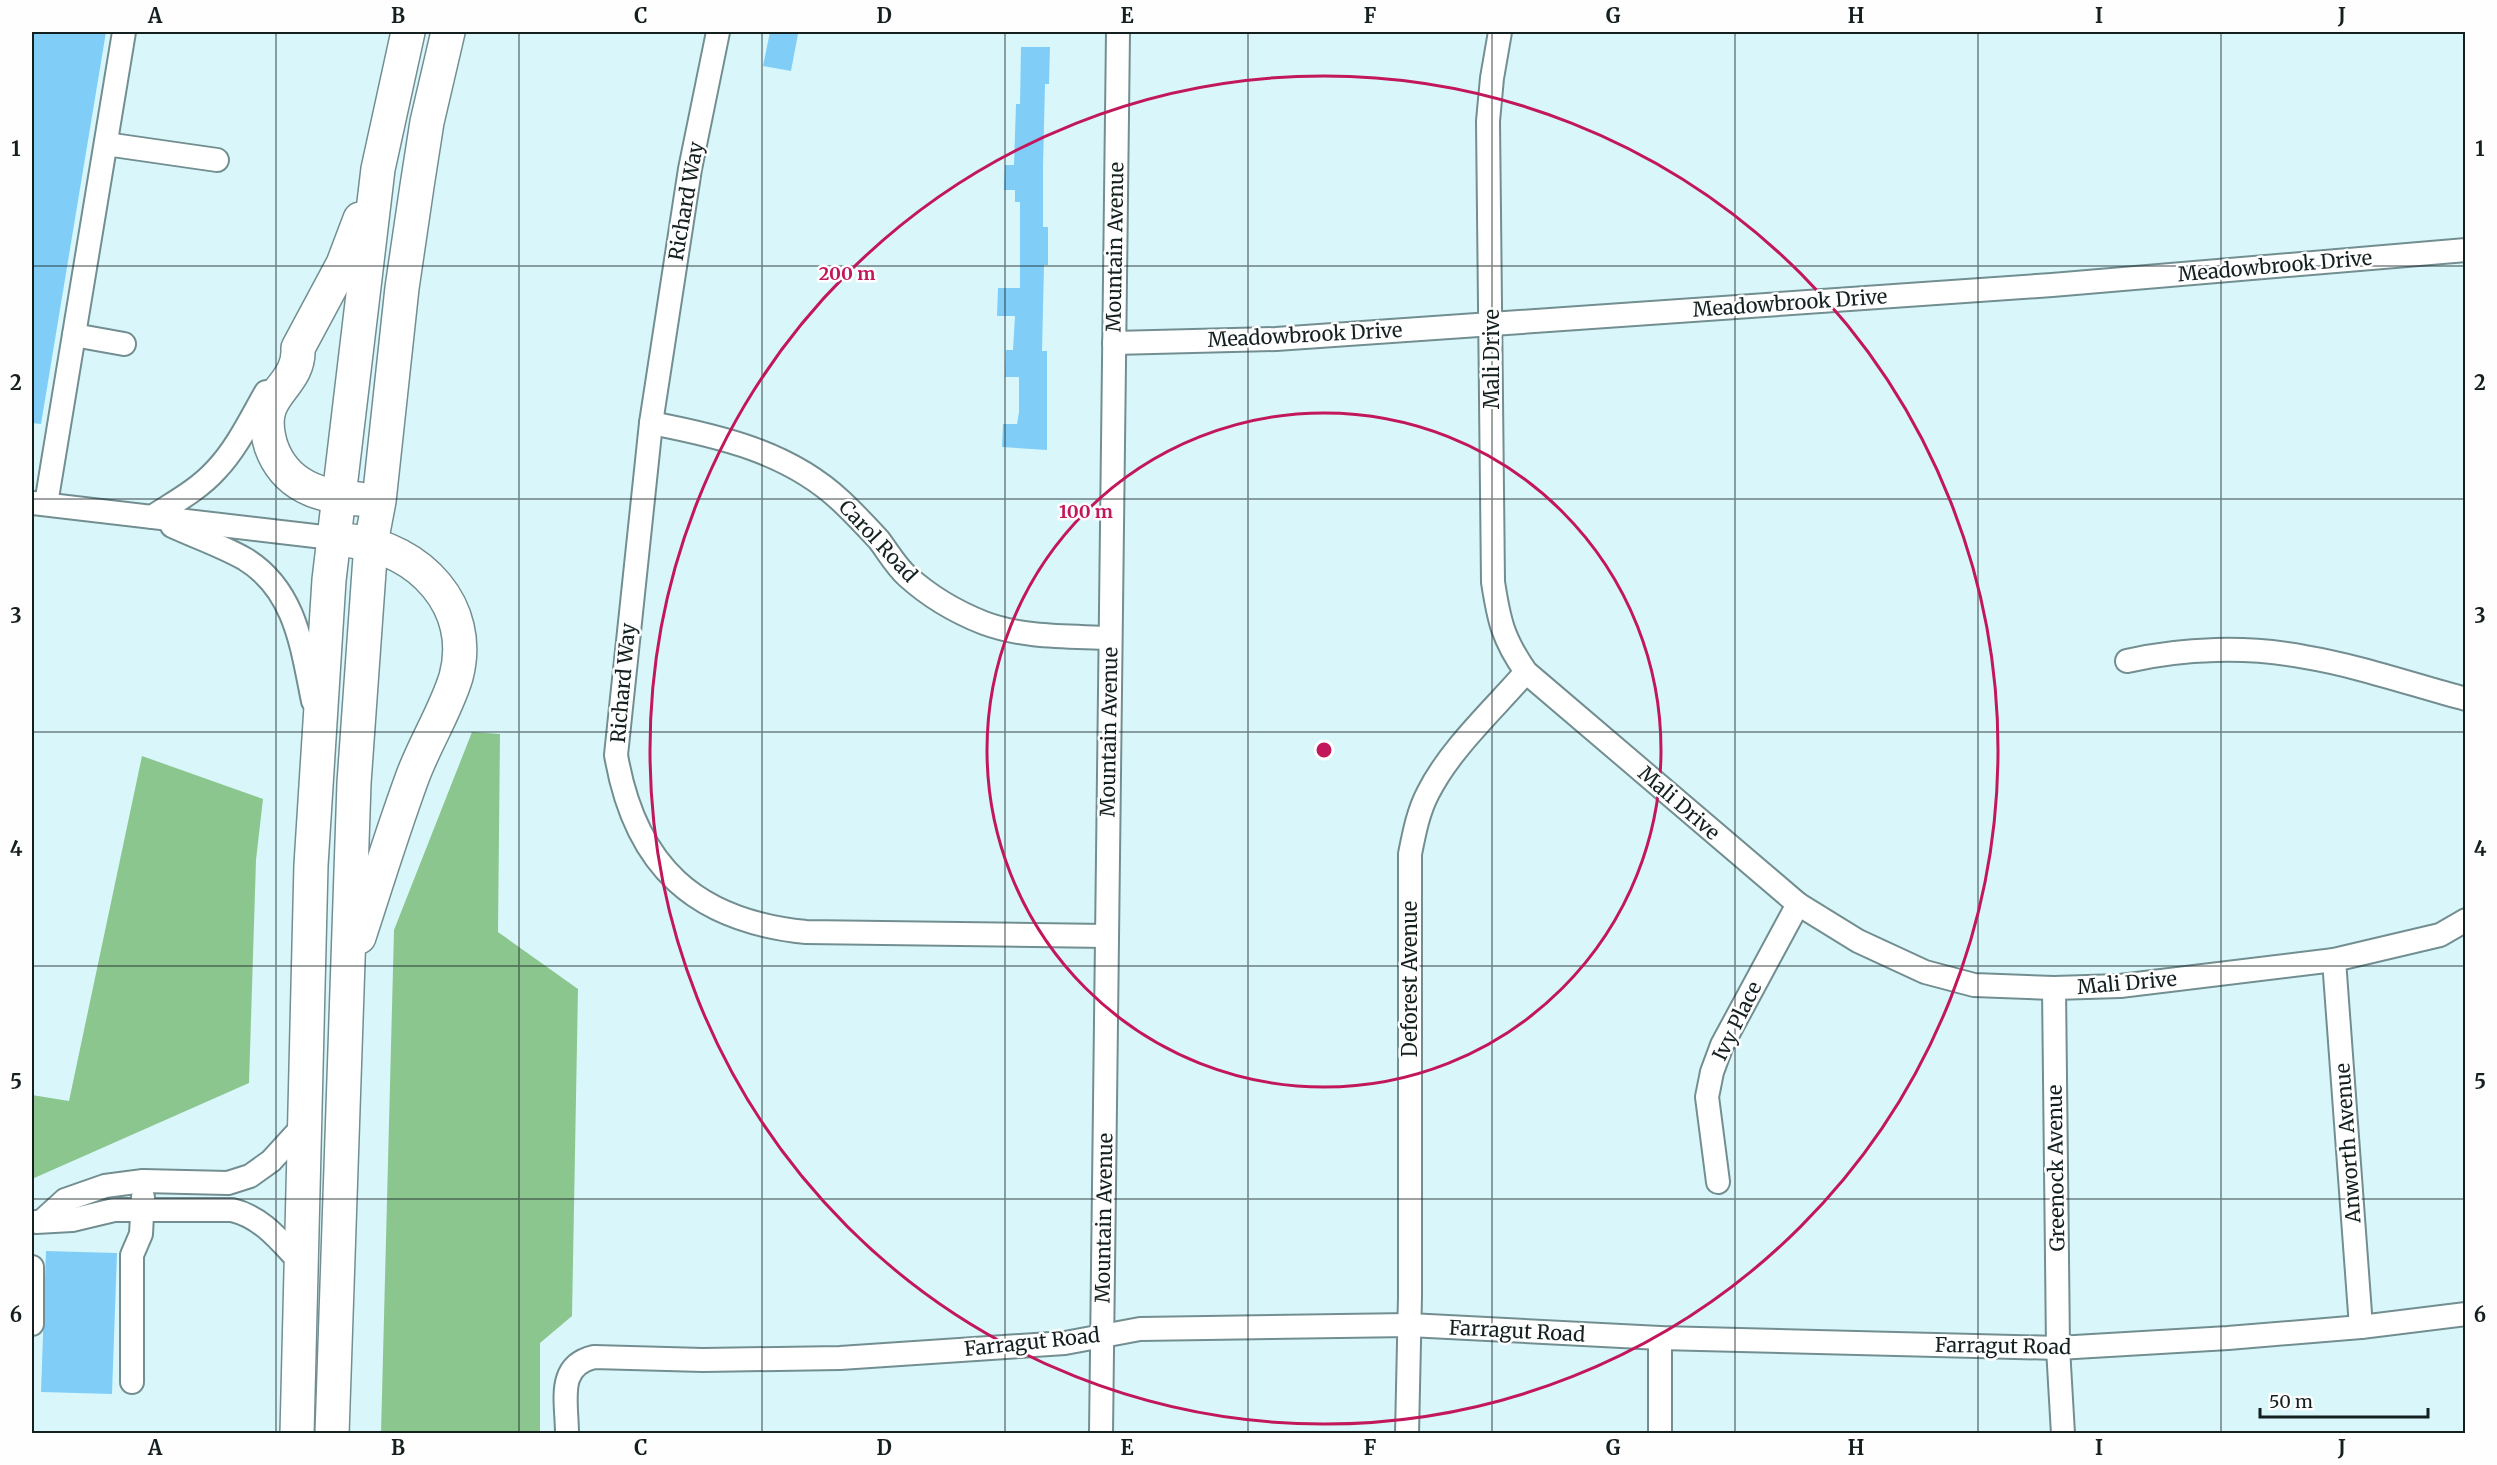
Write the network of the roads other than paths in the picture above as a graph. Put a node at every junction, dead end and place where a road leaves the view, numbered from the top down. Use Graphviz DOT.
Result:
graph roads {
  1 [pos="124,32"];
  2 [pos="408,32"];
  3 [pos="448,32"];
  4 [pos="718,32"];
  5 [pos="1118,32"];
  6 [pos="1500,32"];
  7 [pos="106,144"];
  8 [pos="217,160"];
  9 [pos="378,169"];
  10 [pos="2466,250"];
  11 [pos="1492,323"];
  12 [pos="74,335"];
  13 [pos="1114,343"];
  14 [pos="124,344"];
  15 [pos="298,348"];
  16 [pos="651,423"];
  17 [pos="338,498"];
  18 [pos="379,501"];
  19 [pos="39,503"];
  20 [pos="152,517"];
  21 [pos="332,538"];
  22 [pos="371,543"];
  23 [pos="1110,638"];
  24 [pos="2127,661"];
  25 [pos="1526,672"];
  26 [pos="2466,699"];
  27 [pos="318,724"];
  28 [pos="1798,904"];
  29 [pos="2466,920"];
  30 [pos="1107,936"];
  31 [pos="2334,960"];
  32 [pos="348,970"];
  33 [pos="2054,988"];
  34 [pos="303,1126"];
  35 [pos="143,1182"];
  36 [pos="1718,1182"];
  37 [pos="100,1187"];
  38 [pos="142,1210"];
  39 [pos="104,1212"];
  40 [pos="37,1221"];
  41 [pos="301,1263"];
  42 [pos="33,1267"];
  43 [pos="2466,1314"];
  44 [pos="32,1324"];
  45 [pos="1409,1325"];
  46 [pos="2361,1327"];
  47 [pos="1102,1336"];
  48 [pos="1660,1338"];
  49 [pos="2058,1348"];
  50 [pos="132,1382"];
  51 [pos="297,1434"];
  52 [pos="332,1434"];
  53 [pos="567,1434"];
  54 [pos="1101,1434"];
  55 [pos="1407,1434"];
  56 [pos="1660,1434"];
  57 [pos="2063,1434"];
  1 -- 7 [label="street"];
  2 -- 9 [label="highway"];
  3 -- 18 [label="highway"];
  4 -- 16 [label="street, Richard Way"];
  5 -- 13 [label="street, Mountain Avenue"];
  6 -- 11 [label="street, Mali Drive"];
  7 -- 8 [label="street"];
  7 -- 12 [label="street"];
  9 -- 15 [label="highway"];
  9 -- 17 [label="highway"];
  10 -- 11 [label="street, Meadowbrook Drive"];
  11 -- 13 [label="street, Meadowbrook Drive"];
  11 -- 25 [label="street, Mali Drive"];
  12 -- 14 [label="street"];
  12 -- 19 [label="street"];
  13 -- 23 [label="street, Mountain Avenue"];
  15 -- 17 [label="highway"];
  15 -- 20 [label="street"];
  16 -- 23 [label="street, Carol Road"];
  16 -- 30 [label="street, Richard Way"];
  17 -- 18 [label="highway"];
  17 -- 21 [label="highway"];
  18 -- 22 [label="highway"];
  19 -- 20 [label="street"];
  20 -- 21 [label="street"];
  20 -- 27 [label="street"];
  21 -- 22 [label="highway"];
  21 -- 27 [label="highway"];
  22 -- 32 [label="highway"];
  22 -- 32 [label="highway"];
  23 -- 30 [label="street, Mountain Avenue"];
  24 -- 26 [label="street"];
  25 -- 28 [label="street, Mali Drive"];
  25 -- 45 [label="street, Deforest Avenue"];
  27 -- 34 [label="highway"];
  28 -- 33 [label="street, Mali Drive"];
  28 -- 36 [label="street, Ivy Place"];
  29 -- 31 [label="street, Mali Drive"];
  30 -- 47 [label="street, Mountain Avenue"];
  31 -- 33 [label="street, Mali Drive"];
  31 -- 46 [label="street, Anworth Avenue"];
  32 -- 52 [label="highway"];
  33 -- 49 [label="street, Greenock Avenue"];
  34 -- 35 [label="street"];
  34 -- 41 [label="highway"];
  35 -- 37 [label="street"];
  35 -- 38 [label="street"];
  37 -- 39 [label="street"];
  37 -- 40 [label="street"];
  38 -- 39 [label="street"];
  38 -- 41 [label="street"];
  38 -- 50 [label="street"];
  39 -- 40 [label="street"];
  41 -- 51 [label="highway"];
  42 -- 44 [label="street"];
  43 -- 46 [label="street, Farragut Road"];
  45 -- 47 [label="street, Farragut Road"];
  45 -- 48 [label="street, Farragut Road"];
  45 -- 55 [label="street, Deforest Avenue"];
  46 -- 49 [label="street, Farragut Road"];
  47 -- 53 [label="street, Farragut Road"];
  47 -- 54 [label="street, Mountain Avenue"];
  48 -- 49 [label="street, Farragut Road"];
  48 -- 56 [label="street"];
  49 -- 57 [label="street, Greenock Avenue"];
}
